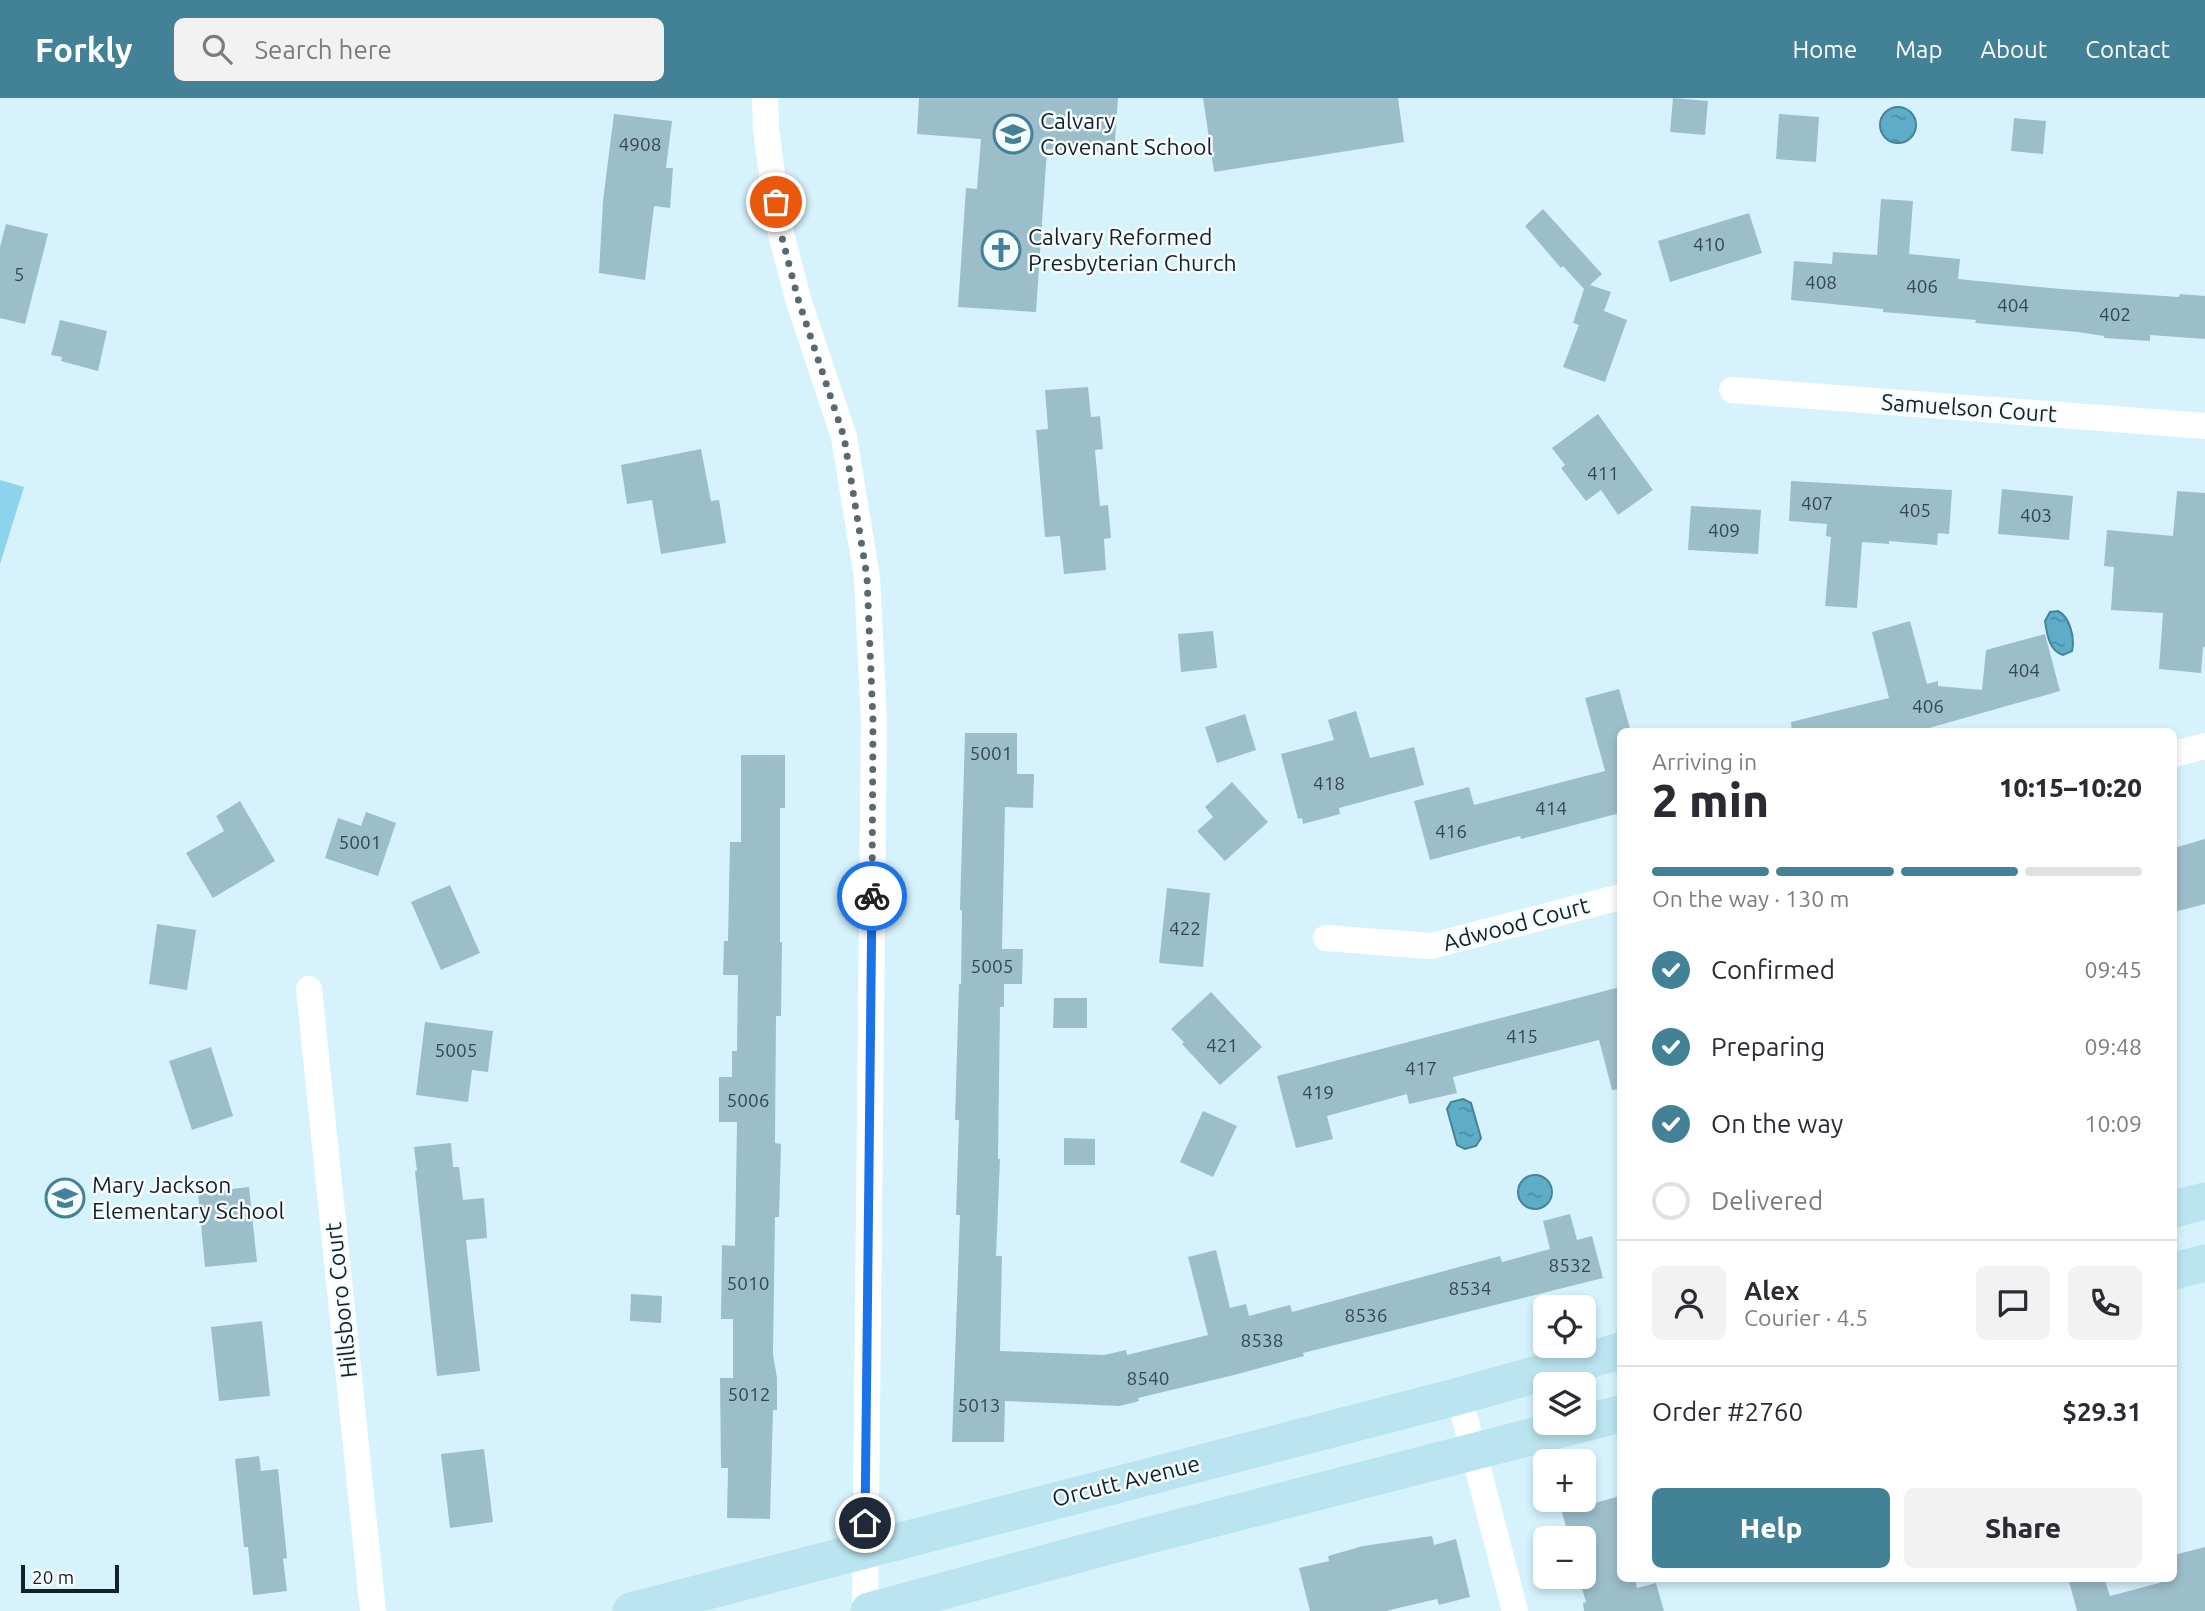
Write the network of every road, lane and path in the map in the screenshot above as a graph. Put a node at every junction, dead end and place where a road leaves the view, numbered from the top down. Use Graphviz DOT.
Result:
graph roads {
  1 [pos="765,98"];
  2 [pos="1732,390"];
  3 [pos="2205,426"];
  4 [pos="2205,746"];
  5 [pos="2177,753"];
  6 [pos="1617,898"];
  7 [pos="1326,938"];
  8 [pos="309,989"];
  9 [pos="2205,1200"];
  10 [pos="2177,1208"];
  11 [pos="2205,1263"];
  12 [pos="2177,1270"];
  13 [pos="1617,1352"];
  14 [pos="1459,1396"];
  15 [pos="1617,1416"];
  16 [pos="1474,1453"];
  17 [pos="864,1551"];
  18 [pos="373,1611"];
  19 [pos="631,1611"];
  20 [pos="867,1611"];
  21 [pos="1515,1611"];
  1 -- 17 [label="street"];
  2 -- 3 [label="street, Samuelson Court"];
  4 -- 5 [label="street"];
  6 -- 7 [label="street, Adwood Court"];
  8 -- 18 [label="street, Hillsboro Court"];
  9 -- 10 [label="main road"];
  11 -- 12 [label="main road"];
  13 -- 14 [label="main road, Orcutt Avenue"];
  14 -- 16 [label="street"];
  14 -- 17 [label="main road, Orcutt Avenue"];
  15 -- 16 [label="main road"];
  16 -- 20 [label="main road"];
  16 -- 21 [label="street"];
  17 -- 19 [label="main road, Orcutt Avenue"];
  17 -- 20 [label="street"];
}
